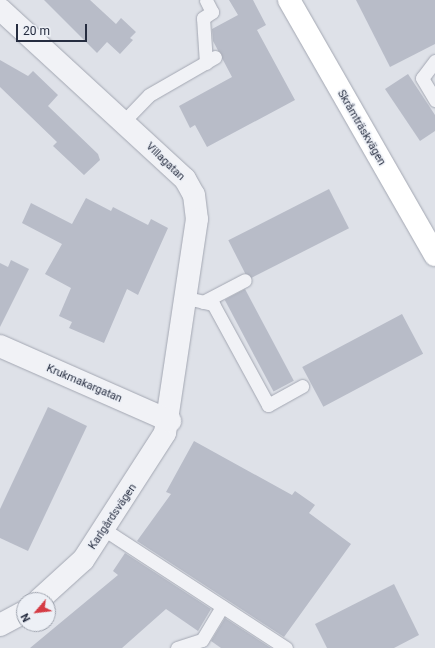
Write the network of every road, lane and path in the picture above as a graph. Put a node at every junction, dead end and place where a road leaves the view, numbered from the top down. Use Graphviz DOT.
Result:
graph roads {
  1 [pos="206,0"];
  2 [pos="289,0"];
  3 [pos="0,9"];
  4 [pos="435,61"];
  5 [pos="435,100"];
  6 [pos="123,122"];
  7 [pos="435,255"];
  8 [pos="245,280"];
  9 [pos="195,300"];
  10 [pos="0,346"];
  11 [pos="302,386"];
  12 [pos="170,421"];
  13 [pos="105,530"];
  14 [pos="48,592"];
  15 [pos="222,607"];
  16 [pos="16,616"];
  17 [pos="0,625"];
  18 [pos="177,648"];
  19 [pos="286,648"];
  1 -- 6 [label="lane"];
  2 -- 7 [label="main road, Skråmträskvägen"];
  3 -- 6 [label="street, Villagatan"];
  4 -- 5 [label="lane"];
  6 -- 9 [label="street, Villagatan"];
  8 -- 9 [label="lane"];
  9 -- 11 [label="lane"];
  9 -- 12 [label="street, Villagatan"];
  10 -- 12 [label="street, Krukmakargatan"];
  12 -- 13 [label="street, Karlgårdsvägen"];
  13 -- 14 [label="street, Karlgårdsvägen"];
  13 -- 15 [label="lane"];
  15 -- 18 [label="lane"];
  15 -- 19 [label="lane"];
  16 -- 17 [label="street"];
}
